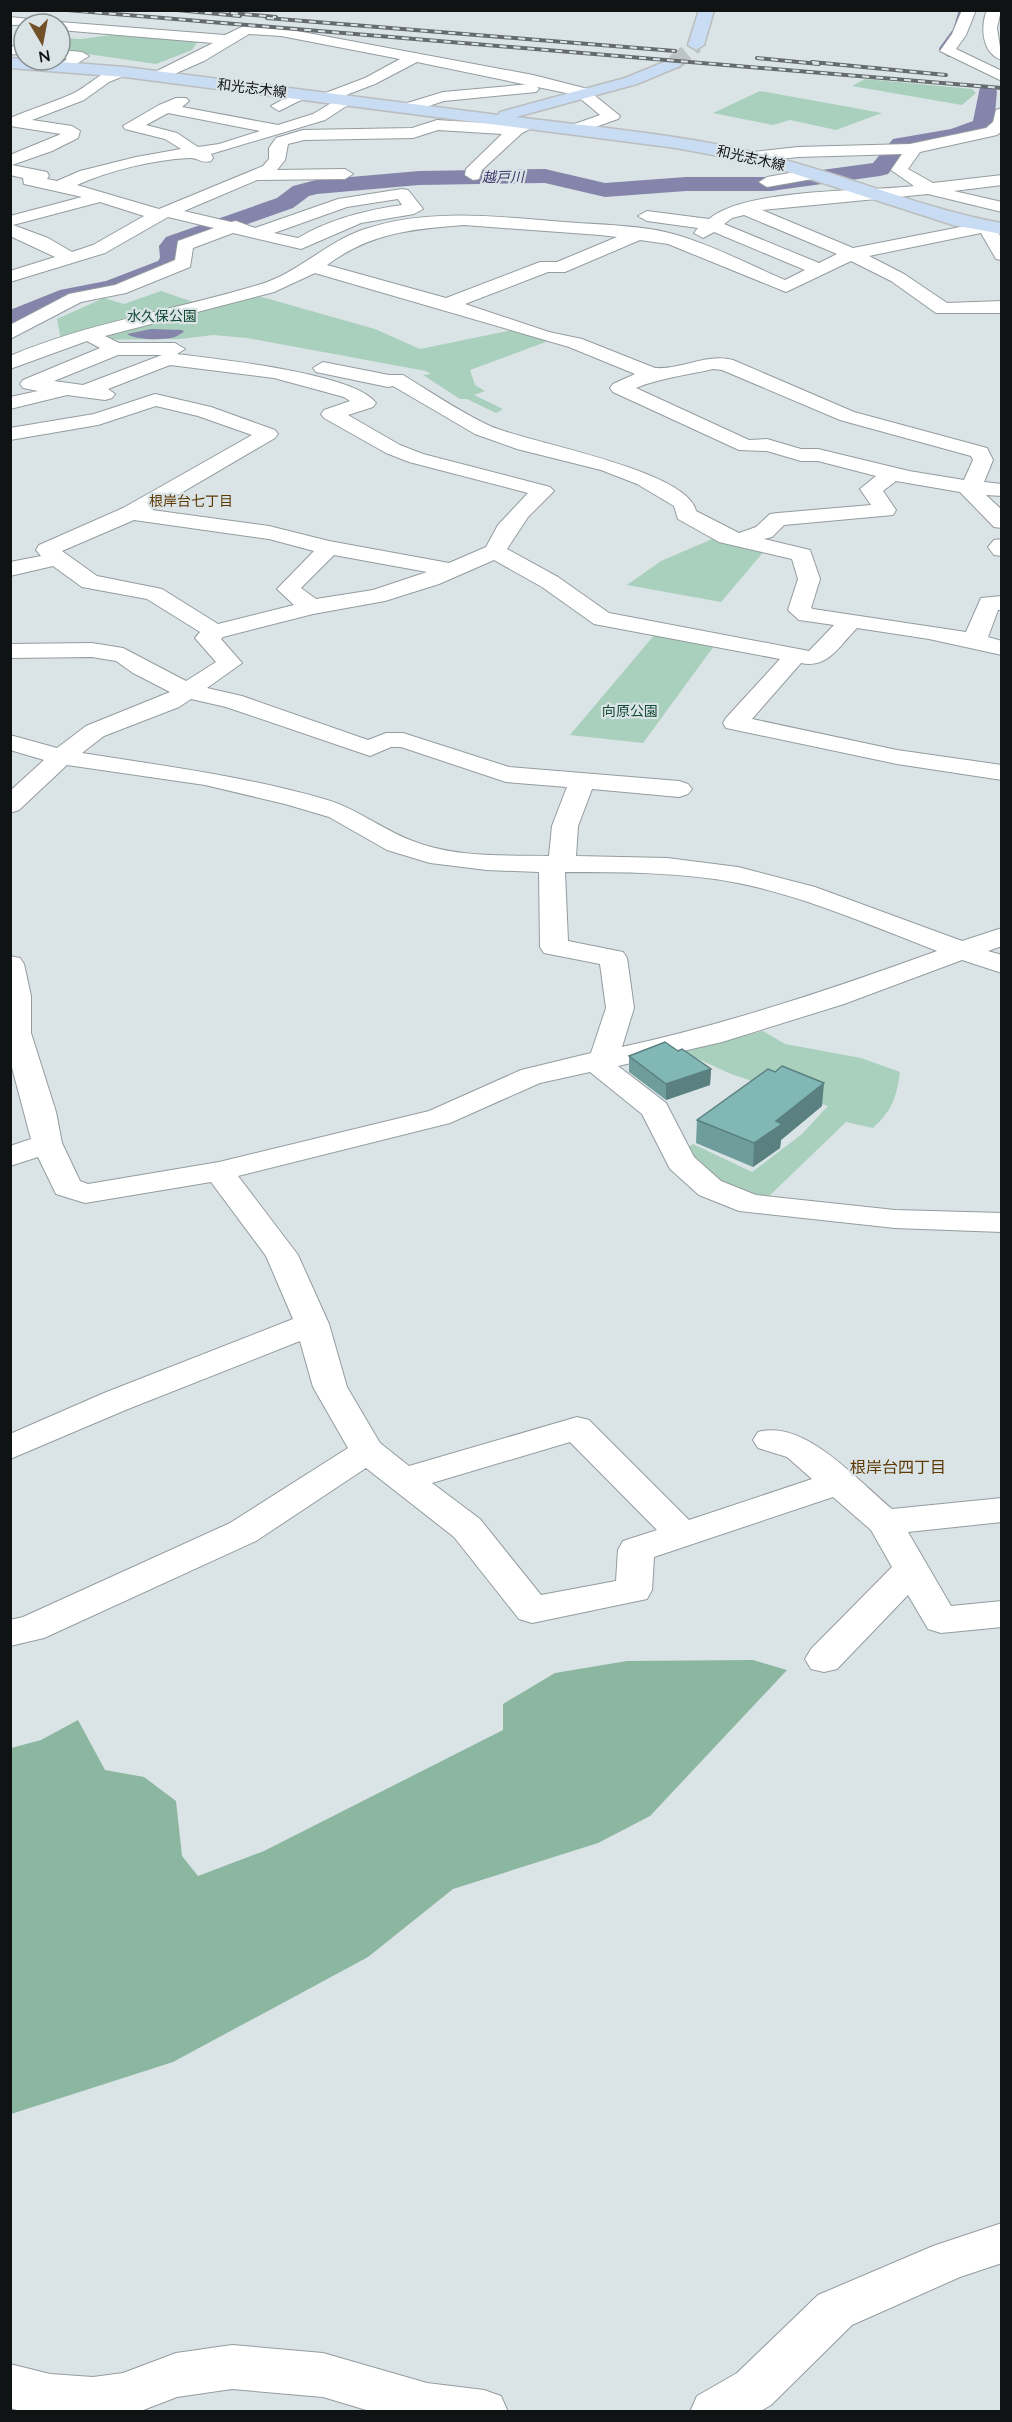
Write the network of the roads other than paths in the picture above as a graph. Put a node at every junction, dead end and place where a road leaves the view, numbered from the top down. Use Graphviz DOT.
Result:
graph roads {
  1 [pos="707,10"];
  2 [pos="969,10"];
  3 [pos="994,10"];
  4 [pos="72,27"];
  5 [pos="227,40"];
  6 [pos="696,45"];
  7 [pos="1002,56"];
  8 [pos="414,58"];
  9 [pos="72,63"];
  10 [pos="674,63"];
  11 [pos="124,72"];
  12 [pos="158,76"];
  13 [pos="1002,77"];
  14 [pos="549,84"];
  15 [pos="585,93"];
  16 [pos="300,94"];
  17 [pos="325,98"];
  18 [pos="346,100"];
  19 [pos="181,101"];
  20 [pos="279,106"];
  21 [pos="385,106"];
  22 [pos="165,108"];
  23 [pos="407,108"];
  24 [pos="364,119"];
  25 [pos="434,119"];
  26 [pos="494,120"];
  27 [pos="1001,122"];
  28 [pos="13,123"];
  29 [pos="524,127"];
  30 [pos="277,129"];
  31 [pos="572,130"];
  32 [pos="349,135"];
  33 [pos="971,138"];
  34 [pos="902,148"];
  35 [pos="987,149"];
  36 [pos="195,154"];
  37 [pos="753,157"];
  38 [pos="10,161"];
  39 [pos="10,170"];
  40 [pos="473,175"];
  41 [pos="253,176"];
  42 [pos="820,176"];
  43 [pos="30,180"];
  44 [pos="1002,180"];
  45 [pos="767,182"];
  46 [pos="10,185"];
  47 [pos="57,187"];
  48 [pos="928,189"];
  49 [pos="879,194"];
  50 [pos="99,196"];
  51 [pos="324,206"];
  52 [pos="1002,207"];
  53 [pos="745,209"];
  54 [pos="164,213"];
  55 [pos="631,214"];
  56 [pos="10,221"];
  57 [pos="712,225"];
  58 [pos="227,226"];
  59 [pos="994,228"];
  60 [pos="10,230"];
  61 [pos="255,234"];
  62 [pos="641,234"];
  63 [pos="897,244"];
  64 [pos="690,246"];
  65 [pos="850,254"];
  66 [pos="978,254"];
  67 [pos="1001,254"];
  68 [pos="932,255"];
  69 [pos="68,257"];
  70 [pos="313,267"];
  71 [pos="821,270"];
  72 [pos="10,278"];
  73 [pos="62,293"];
  74 [pos="448,304"];
  75 [pos="1002,307"];
  76 [pos="11,333"];
  77 [pos="90,335"];
  78 [pos="10,349"];
  79 [pos="115,349"];
  80 [pos="10,363"];
  81 [pos="423,373"];
  82 [pos="652,374"];
  83 [pos="392,380"];
  84 [pos="20,385"];
  85 [pos="77,391"];
  86 [pos="346,392"];
  87 [pos="10,403"];
  88 [pos="40,423"];
  89 [pos="10,434"];
  90 [pos="892,474"];
  91 [pos="971,488"];
  92 [pos="1002,490"];
  93 [pos="131,513"];
  94 [pos="1002,522"];
  95 [pos="814,536"];
  96 [pos="741,540"];
  97 [pos="1002,545"];
  98 [pos="329,548"];
  99 [pos="1002,550"];
  100 [pos="495,551"];
  101 [pos="57,559"];
  102 [pos="10,569"];
  103 [pos="450,570"];
  104 [pos="1002,603"];
  105 [pos="312,607"];
  106 [pos="850,621"];
  107 [pos="216,632"];
  108 [pos="975,640"];
  109 [pos="1002,648"];
  110 [pos="10,651"];
  111 [pos="796,655"];
  112 [pos="187,691"];
  113 [pos="10,742"];
  114 [pos="62,756"];
  115 [pos="1002,773"];
  116 [pos="582,782"];
  117 [pos="679,789"];
  118 [pos="10,806"];
  119 [pos="557,865"];
  120 [pos="1002,936"];
  121 [pos="958,950"];
  122 [pos="10,964"];
  123 [pos="1002,965"];
  124 [pos="599,1060"];
  125 [pos="47,1143"];
  126 [pos="10,1157"];
  127 [pos="219,1171"];
  128 [pos="1002,1223"];
  129 [pos="312,1324"];
  130 [pos="770,1440"];
  131 [pos="10,1448"];
  132 [pos="367,1451"];
  133 [pos="404,1479"];
  134 [pos="839,1483"];
  135 [pos="1002,1510"];
  136 [pos="884,1522"];
  137 [pos="682,1534"];
  138 [pos="912,1569"];
  139 [pos="1002,1614"];
  140 [pos="10,1633"];
  141 [pos="824,1659"];
  142 [pos="1002,2243"];
  143 [pos="10,2386"];
  144 [pos="484,2412"];
  145 [pos="714,2412"];
  1 -- 6 [label="main road"];
  2 -- 13 [label="street"];
  3 -- 7 [label="street"];
  4 -- 5 [label="street"];
  5 -- 8 [label="street"];
  5 -- 12 [label="street"];
  8 -- 14 [label="street"];
  8 -- 17 [label="street"];
  9 -- 11 [label="main road, 和光志木線"];
  10 -- 15 [label="main road, 和光志木線"];
  11 -- 12 [label="main road, 和光志木線"];
  11 -- 28 [label="street"];
  12 -- 16 [label="main road, 和光志木線"];
  14 -- 15 [label="street"];
  14 -- 23 [label="street"];
  15 -- 26 [label="main road, 和光志木線"];
  15 -- 31 [label="street"];
  16 -- 17 [label="main road, 和光志木線"];
  16 -- 20 [label="street"];
  17 -- 18 [label="main road, 和光志木線"];
  18 -- 21 [label="main road, 和光志木線"];
  18 -- 30 [label="street"];
  19 -- 22 [label="street"];
  21 -- 23 [label="main road, 和光志木線"];
  21 -- 24 [label="street"];
  22 -- 30 [label="street"];
  22 -- 36 [label="street"];
  23 -- 25 [label="main road, 和光志木線"];
  25 -- 26 [label="main road, 和光志木線"];
  25 -- 29 [label="street"];
  25 -- 32 [label="street"];
  26 -- 29 [label="main road, 和光志木線"];
  27 -- 33 [label="street"];
  28 -- 38 [label="street"];
  29 -- 31 [label="main road, 和光志木線"];
  29 -- 40 [label="street"];
  30 -- 36 [label="street"];
  31 -- 37 [label="main road, 和光志木線"];
  32 -- 41 [label="street"];
  32 -- 41 [label="street"];
  33 -- 34 [label="street"];
  33 -- 35 [label="street"];
  34 -- 37 [label="street"];
  34 -- 48 [label="street"];
  36 -- 41 [label="street"];
  36 -- 47 [label="street"];
  37 -- 42 [label="main road, 和光志木線"];
  39 -- 43 [label="street"];
  41 -- 54 [label="street"];
  42 -- 45 [label="street"];
  42 -- 49 [label="main road, 和光志木線"];
  43 -- 46 [label="street"];
  43 -- 47 [label="street"];
  44 -- 48 [label="street"];
  47 -- 50 [label="street"];
  48 -- 49 [label="street"];
  48 -- 52 [label="street"];
  49 -- 53 [label="street"];
  49 -- 59 [label="main road, 和光志木線"];
  50 -- 54 [label="street"];
  50 -- 56 [label="street"];
  51 -- 58 [label="street"];
  51 -- 61 [label="street"];
  51 -- 61 [label="street"];
  53 -- 57 [label="street"];
  53 -- 65 [label="street"];
  54 -- 58 [label="street"];
  54 -- 69 [label="street"];
  55 -- 57 [label="street"];
  57 -- 64 [label="street"];
  57 -- 71 [label="street"];
  58 -- 61 [label="street"];
  58 -- 73 [label="street"];
  59 -- 63 [label="street"];
  59 -- 67 [label="street"];
  60 -- 69 [label="street"];
  62 -- 64 [label="street"];
  62 -- 70 [label="street"];
  62 -- 74 [label="street"];
  63 -- 65 [label="street"];
  63 -- 68 [label="street"];
  64 -- 71 [label="street"];
  65 -- 71 [label="street"];
  65 -- 75 [label="street"];
  66 -- 67 [label="street"];
  69 -- 72 [label="street"];
  70 -- 74 [label="street"];
  70 -- 77 [label="street"];
  72 -- 73 [label="street"];
  73 -- 76 [label="street"];
  74 -- 82 [label="street"];
  76 -- 78 [label="street"];
  77 -- 79 [label="street"];
  77 -- 80 [label="street"];
  79 -- 83 [label="street"];
  79 -- 84 [label="street"];
  81 -- 83 [label="street"];
  82 -- 90 [label="street"];
  82 -- 91 [label="street"];
  83 -- 86 [label="street"];
  83 -- 96 [label="street"];
  84 -- 85 [label="street"];
  85 -- 86 [label="street"];
  85 -- 87 [label="street"];
  85 -- 88 [label="street"];
  86 -- 100 [label="street"];
  87 -- 88 [label="street"];
  88 -- 89 [label="street"];
  88 -- 93 [label="street"];
  90 -- 91 [label="street"];
  90 -- 95 [label="street"];
  91 -- 92 [label="street"];
  91 -- 94 [label="street"];
  93 -- 98 [label="street"];
  93 -- 101 [label="street"];
  95 -- 96 [label="street"];
  95 -- 96 [label="street"];
  95 -- 106 [label="street"];
  97 -- 99 [label="street"];
  98 -- 103 [label="street"];
  98 -- 105 [label="street"];
  100 -- 103 [label="street"];
  100 -- 111 [label="street"];
  101 -- 102 [label="street"];
  101 -- 107 [label="street"];
  103 -- 105 [label="street"];
  104 -- 108 [label="street"];
  105 -- 107 [label="street"];
  106 -- 108 [label="street"];
  106 -- 111 [label="street"];
  107 -- 112 [label="street"];
  108 -- 109 [label="street"];
  110 -- 112 [label="street"];
  111 -- 115 [label="street"];
  112 -- 114 [label="street"];
  112 -- 116 [label="street"];
  113 -- 114 [label="street"];
  114 -- 118 [label="street"];
  114 -- 119 [label="street"];
  116 -- 117 [label="street"];
  116 -- 119 [label="street"];
  119 -- 121 [label="street"];
  119 -- 124 [label="street"];
  120 -- 121 [label="street"];
  121 -- 123 [label="street"];
  121 -- 124 [label="street"];
  122 -- 125 [label="street"];
  124 -- 127 [label="street"];
  124 -- 128 [label="street"];
  125 -- 126 [label="street"];
  125 -- 127 [label="street"];
  127 -- 129 [label="street"];
  129 -- 131 [label="street"];
  129 -- 132 [label="street"];
  130 -- 134 [label="street"];
  132 -- 133 [label="street"];
  132 -- 140 [label="street"];
  133 -- 137 [label="street"];
  133 -- 137 [label="street"];
  134 -- 136 [label="street"];
  134 -- 137 [label="street"];
  135 -- 136 [label="street"];
  136 -- 138 [label="street"];
  138 -- 139 [label="street"];
  138 -- 141 [label="street"];
  142 -- 145 [label="street"];
  143 -- 144 [label="street"];
}
